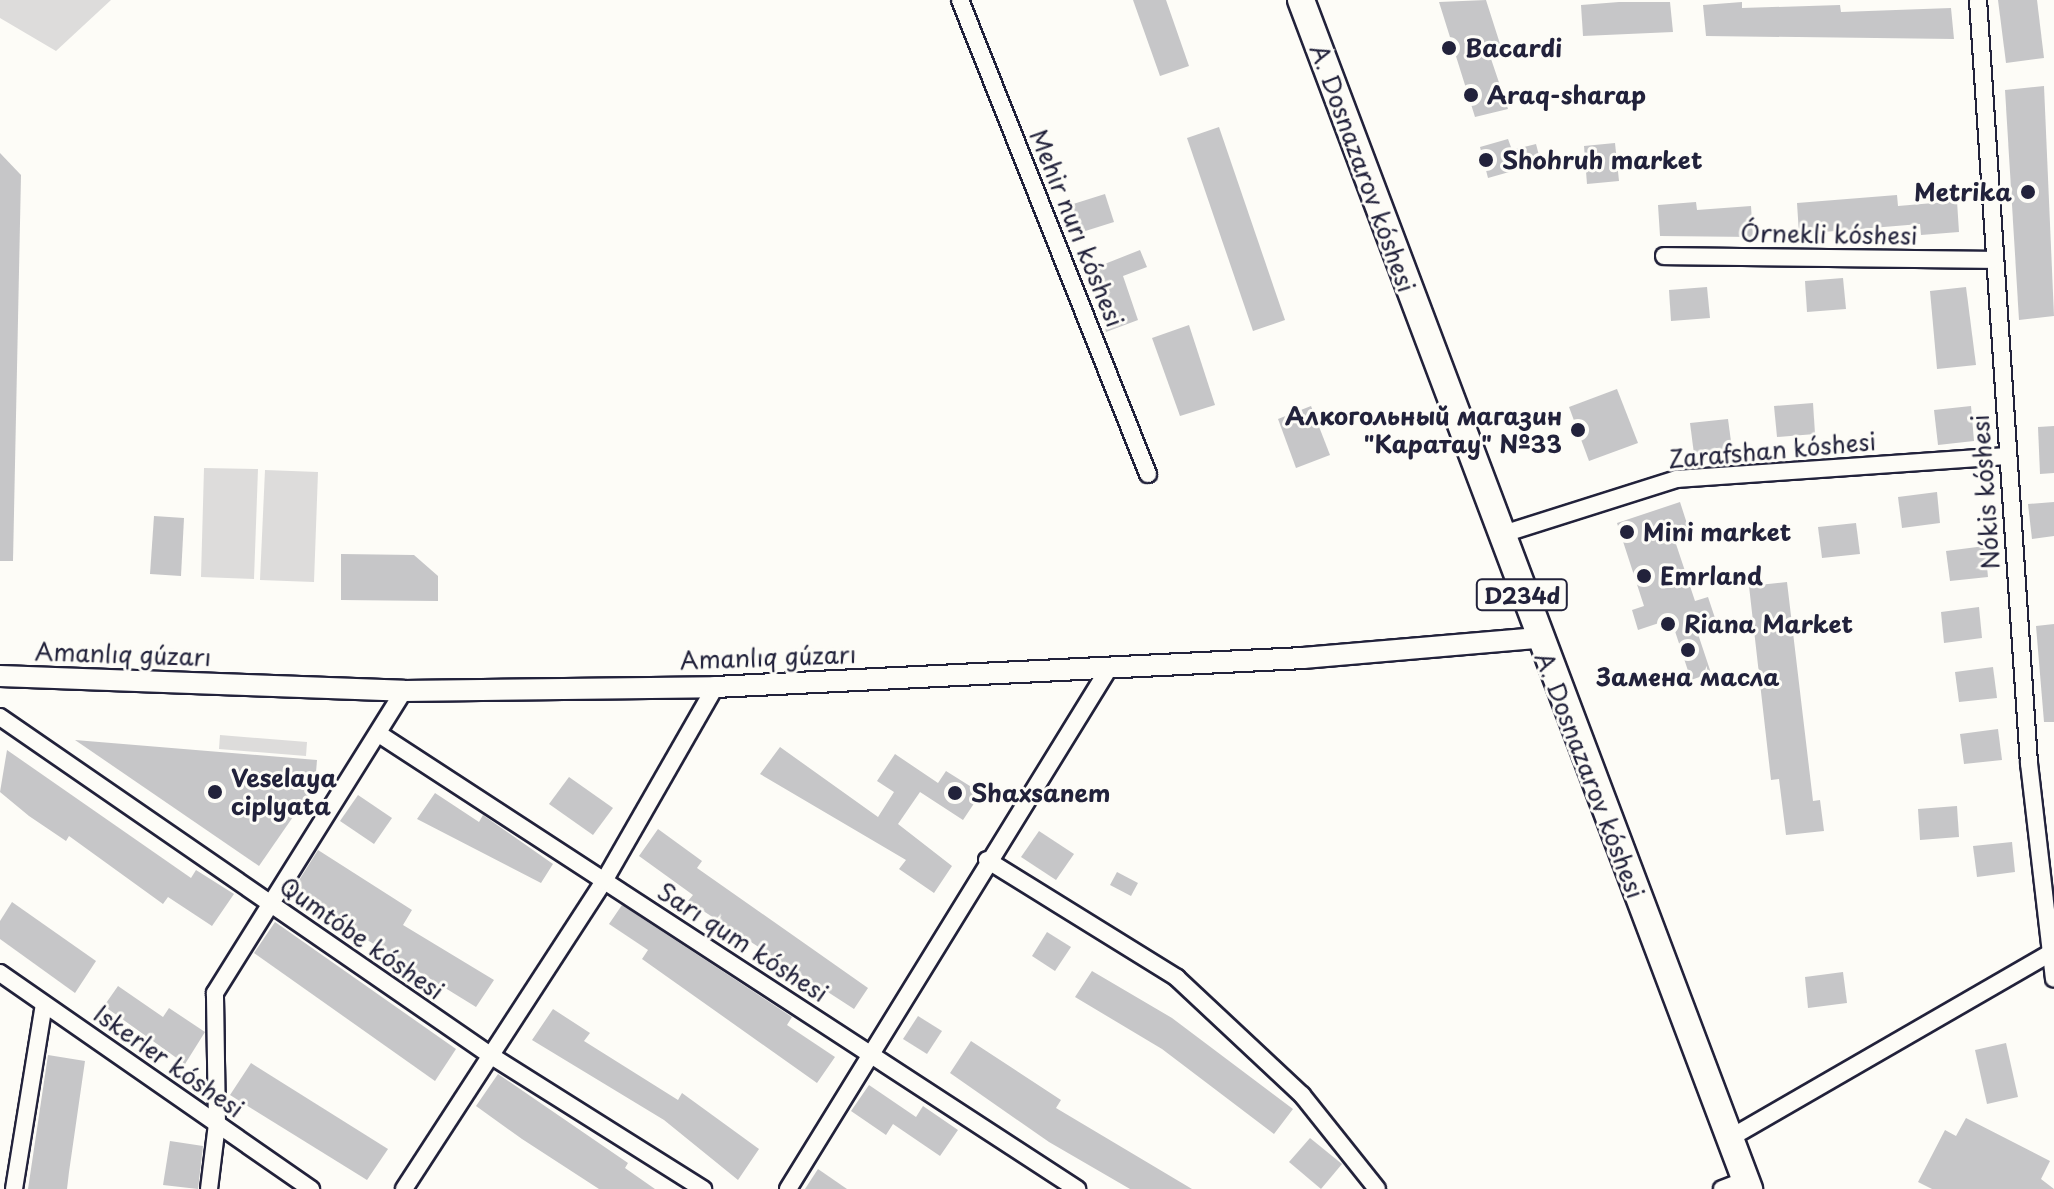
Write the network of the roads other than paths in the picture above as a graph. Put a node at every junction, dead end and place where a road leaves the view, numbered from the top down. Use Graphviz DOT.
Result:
graph roads {
  1 [pos="960,0"];
  2 [pos="1301,0"];
  3 [pos="1978,0"];
  4 [pos="1664,256"];
  5 [pos="1993,260"];
  6 [pos="2006,456"];
  7 [pos="1148,474"];
  8 [pos="1500,535"];
  9 [pos="1538,638"];
  10 [pos="1109,668"];
  11 [pos="0,676"];
  12 [pos="715,687"];
  13 [pos="404,691"];
  14 [pos="0,717"];
  15 [pos="382,736"];
  16 [pos="987,860"];
  17 [pos="604,881"];
  18 [pos="266,901"];
  19 [pos="2051,954"];
  20 [pos="0,973"];
  21 [pos="2054,979"];
  22 [pos="44,1004"];
  23 [pos="490,1055"];
  24 [pos="874,1055"];
  25 [pos="217,1124"];
  26 [pos="1730,1138"];
  27 [pos="1739,1186"];
  28 [pos="14,1189"];
  29 [pos="209,1189"];
  30 [pos="311,1189"];
  31 [pos="404,1189"];
  32 [pos="703,1189"];
  33 [pos="788,1189"];
  34 [pos="1077,1189"];
  35 [pos="1377,1189"];
  1 -- 7 [label="street, Mehir nurı kóshesi"];
  2 -- 8 [label="main road, A. Dosnazarov kóshesi / D234d"];
  3 -- 5 [label="street, Nókis kóshesi"];
  4 -- 5 [label="street, Órnekli kóshesi"];
  5 -- 6 [label="street, Nókis kóshesi"];
  6 -- 8 [label="street, Zarafshan kóshesi"];
  6 -- 19 [label="street, Nókis kóshesi"];
  8 -- 9 [label="main road, A. Dosnazarov kóshesi / D234d"];
  9 -- 10 [label="street, Amanlıq gúzarı"];
  9 -- 26 [label="main road, A. Dosnazarov kóshesi / D234d"];
  10 -- 12 [label="street, Amanlıq gúzarı"];
  10 -- 16 [label="street"];
  11 -- 13 [label="street, Amanlıq gúzarı"];
  12 -- 13 [label="street, Amanlıq gúzarı"];
  12 -- 17 [label="street"];
  13 -- 15 [label="street"];
  14 -- 18 [label="street, Qumtóbe kóshesi"];
  15 -- 17 [label="street, Sarı qum kóshesi"];
  15 -- 18 [label="street"];
  16 -- 24 [label="street"];
  16 -- 35 [label="street"];
  17 -- 23 [label="street"];
  17 -- 24 [label="street, Sarı qum kóshesi"];
  18 -- 23 [label="street, Qumtóbe kóshesi"];
  18 -- 25 [label="street"];
  19 -- 21 [label="street, Nókis kóshesi"];
  19 -- 26 [label="street"];
  20 -- 22 [label="street, Iskerler kóshesi"];
  22 -- 25 [label="street, Iskerler kóshesi"];
  22 -- 28 [label="street"];
  23 -- 31 [label="street"];
  23 -- 32 [label="street, Qumtóbe kóshesi"];
  24 -- 33 [label="street"];
  24 -- 34 [label="street, Sarı qum kóshesi"];
  25 -- 29 [label="street"];
  25 -- 30 [label="street, Iskerler kóshesi"];
  26 -- 27 [label="main road, A. Dosnazarov kóshesi / D234d"];
}
